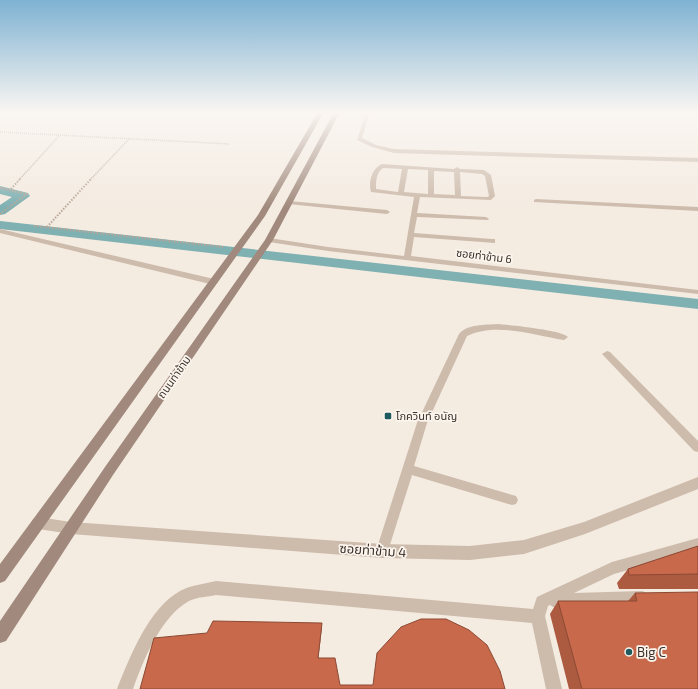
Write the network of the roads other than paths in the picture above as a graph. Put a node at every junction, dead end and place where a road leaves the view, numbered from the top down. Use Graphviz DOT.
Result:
graph roads {
  1 [pos="302,144"];
  2 [pos="320,144"];
  3 [pos="370,144"];
  4 [pos="698,160"];
  5 [pos="405,167"];
  6 [pos="431,168"];
  7 [pos="457,169"];
  8 [pos="401,194"];
  9 [pos="416,195"];
  10 [pos="431,196"];
  11 [pos="458,197"];
  12 [pos="536,201"];
  13 [pos="290,203"];
  14 [pos="698,209"];
  15 [pos="387,212"];
  16 [pos="414,215"];
  17 [pos="486,220"];
  18 [pos="0,231"];
  19 [pos="411,235"];
  20 [pos="492,241"];
  21 [pos="267,243"];
  22 [pos="407,258"];
  23 [pos="214,282"];
  24 [pos="698,292"];
  25 [pos="564,337"];
  26 [pos="607,354"];
  27 [pos="698,448"];
  28 [pos="409,469"];
  29 [pos="698,483"];
  30 [pos="512,500"];
  31 [pos="38,523"];
  32 [pos="71,528"];
  33 [pos="698,544"];
  34 [pos="382,551"];
  35 [pos="0,576"];
  36 [pos="652,598"];
  37 [pos="542,602"];
  38 [pos="538,616"];
  39 [pos="0,635"];
  40 [pos="125,689"];
  41 [pos="554,689"];
  1 -- 23 [label="street"];
  2 -- 13 [label="street, ถนนท่าข้าม"];
  3 -- 4 [label="lane"];
  5 -- 6 [label="lane"];
  5 -- 8 [label="lane"];
  5 -- 8 [label="lane"];
  6 -- 7 [label="lane"];
  6 -- 10 [label="lane"];
  7 -- 11 [label="lane"];
  7 -- 11 [label="lane"];
  8 -- 9 [label="lane"];
  9 -- 10 [label="lane"];
  9 -- 16 [label="lane"];
  10 -- 11 [label="lane"];
  12 -- 14 [label="lane"];
  13 -- 15 [label="lane"];
  13 -- 21 [label="street, ถนนท่าข้าม"];
  16 -- 17 [label="lane"];
  16 -- 19 [label="lane"];
  18 -- 23 [label="street"];
  19 -- 20 [label="lane"];
  19 -- 22 [label="lane"];
  21 -- 22 [label="lane, ซอยท่าข้าม 6"];
  21 -- 32 [label="street, ถนนท่าข้าม"];
  22 -- 24 [label="lane, ซอยท่าข้าม 6"];
  23 -- 31 [label="street"];
  25 -- 28 [label="lane"];
  26 -- 27 [label="lane"];
  28 -- 30 [label="lane"];
  28 -- 34 [label="lane"];
  29 -- 34 [label="street, ซอยท่าข้าม 4"];
  31 -- 32 [label="street, ซอยท่าข้าม 4"];
  31 -- 35 [label="street"];
  32 -- 34 [label="street, ซอยท่าข้าม 4"];
  32 -- 39 [label="street, ถนนท่าข้าม"];
  33 -- 37 [label="lane"];
  36 -- 37 [label="lane"];
  37 -- 38 [label="lane"];
  38 -- 40 [label="lane"];
  38 -- 41 [label="lane"];
}
